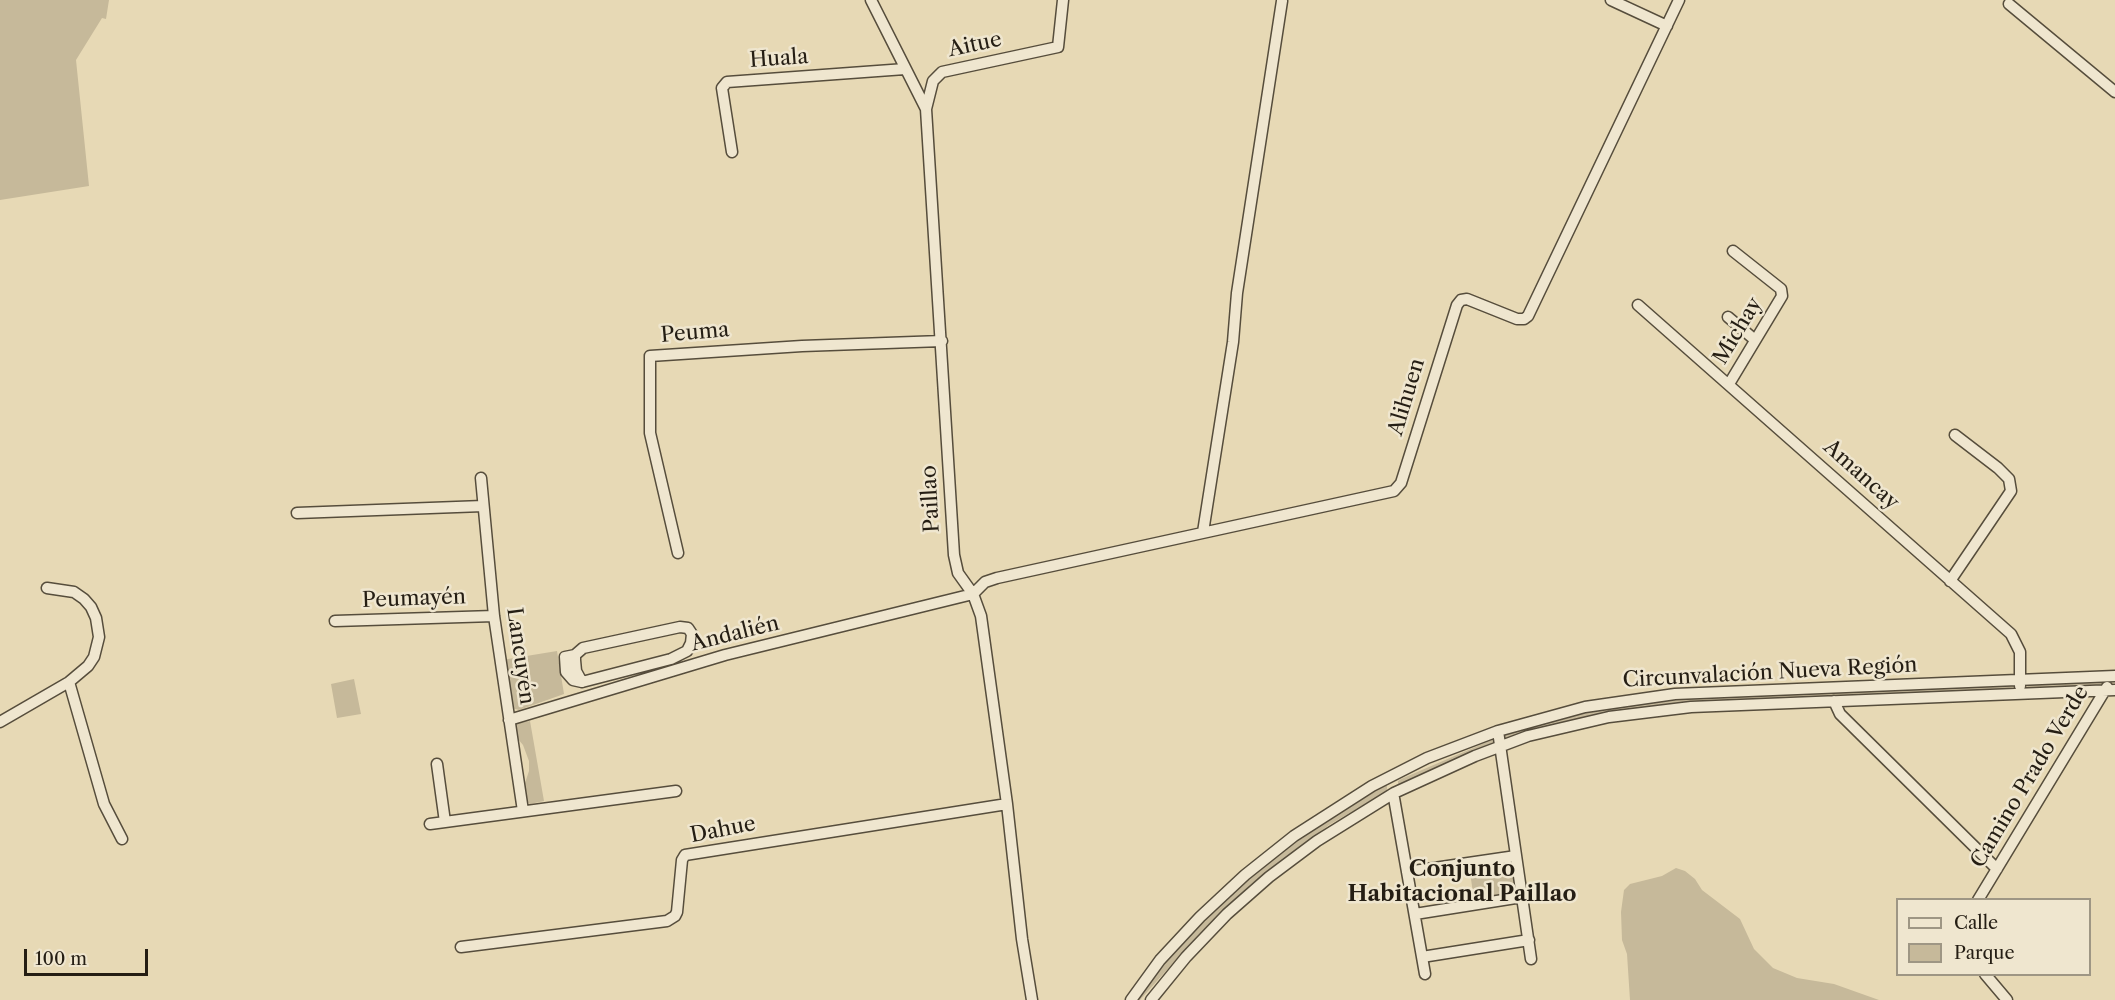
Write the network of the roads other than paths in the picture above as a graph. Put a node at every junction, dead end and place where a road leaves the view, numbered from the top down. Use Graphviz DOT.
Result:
graph roads {
  1 [pos="871,0"];
  2 [pos="1063,0"];
  3 [pos="1611,0"];
  4 [pos="1679,0"];
  5 [pos="1282,1"];
  6 [pos="2009,4"];
  7 [pos="1667,26"];
  8 [pos="905,69"];
  9 [pos="2115,92"];
  10 [pos="926,109"];
  11 [pos="732,152"];
  12 [pos="1733,250"];
  13 [pos="1638,305"];
  14 [pos="1728,317"];
  15 [pos="1755,340"];
  16 [pos="942,341"];
  17 [pos="1729,384"];
  18 [pos="1955,435"];
  19 [pos="481,478"];
  20 [pos="483,506"];
  21 [pos="297,513"];
  22 [pos="1203,532"];
  23 [pos="678,553"];
  24 [pos="1950,581"];
  25 [pos="47,588"];
  26 [pos="973,594"];
  27 [pos="494,616"];
  28 [pos="335,621"];
  29 [pos="690,646"];
  30 [pos="695,664"];
  31 [pos="2115,676"];
  32 [pos="2020,679"];
  33 [pos="69,682"];
  34 [pos="2084,690"];
  35 [pos="2110,690"];
  36 [pos="2020,693"];
  37 [pos="1834,701"];
  38 [pos="2091,713"];
  39 [pos="509,720"];
  40 [pos="0,722"];
  41 [pos="1498,731"];
  42 [pos="1500,747"];
  43 [pos="437,764"];
  44 [pos="1388,778"];
  45 [pos="676,790"];
  46 [pos="1394,796"];
  47 [pos="1008,804"];
  48 [pos="523,811"];
  49 [pos="445,822"];
  50 [pos="430,824"];
  51 [pos="122,839"];
  52 [pos="1516,856"];
  53 [pos="1997,869"];
  54 [pos="1407,872"];
  55 [pos="1522,897"];
  56 [pos="1979,898"];
  57 [pos="1414,914"];
  58 [pos="1529,940"];
  59 [pos="461,947"];
  60 [pos="1422,957"];
  61 [pos="1532,959"];
  62 [pos="1425,974"];
  63 [pos="1986,976"];
  64 [pos="1032,1000"];
  65 [pos="1131,1000"];
  66 [pos="1151,1000"];
  67 [pos="2007,1000"];
  1 -- 8 [label="street, Paillao"];
  2 -- 10 [label="street, Aitue"];
  3 -- 7 [label="street"];
  4 -- 7 [label="street, Alihuen"];
  5 -- 22 [label="street"];
  6 -- 9 [label="street"];
  7 -- 22 [label="street, Alihuen"];
  8 -- 10 [label="street, Paillao"];
  8 -- 11 [label="street, Huala"];
  10 -- 16 [label="street, Paillao"];
  12 -- 15 [label="street, Michay"];
  13 -- 17 [label="street, Amancay"];
  14 -- 15 [label="street"];
  15 -- 17 [label="street, Michay"];
  16 -- 23 [label="street, Peuma"];
  16 -- 26 [label="street, Paillao"];
  17 -- 24 [label="street, Amancay"];
  18 -- 24 [label="street"];
  19 -- 20 [label="street, Lancuyén"];
  20 -- 21 [label="street"];
  20 -- 27 [label="street, Lancuyén"];
  22 -- 26 [label="street, Alihuen"];
  24 -- 32 [label="street, Amancay"];
  25 -- 33 [label="street"];
  26 -- 30 [label="street, Andalién"];
  26 -- 47 [label="street, Paillao"];
  27 -- 28 [label="street, Peumayén"];
  27 -- 39 [label="street, Lancuyén"];
  29 -- 29 [label="street"];
  29 -- 30 [label="street"];
  30 -- 39 [label="street, Andalién"];
  31 -- 32 [label="street, Circunvalación Nueva Región"];
  31 -- 35 [label="street, Camino Prado Verde"];
  32 -- 36 [label="street, Amancay"];
  32 -- 41 [label="street, Circunvalación Nueva Región"];
  33 -- 40 [label="street"];
  33 -- 51 [label="street"];
  34 -- 35 [label="street, Circunvalación Nueva Región"];
  34 -- 36 [label="street, Circunvalación Nueva Región"];
  34 -- 38 [label="street"];
  35 -- 38 [label="street, Camino Prado Verde"];
  36 -- 37 [label="street, Circunvalación Nueva Región"];
  37 -- 42 [label="street, Circunvalación Nueva Región"];
  37 -- 53 [label="street"];
  38 -- 53 [label="street, Camino Prado Verde"];
  39 -- 48 [label="street, Lancuyén"];
  41 -- 42 [label="street"];
  41 -- 44 [label="street, Circunvalación Nueva Región"];
  42 -- 46 [label="street, Circunvalación Nueva Región"];
  42 -- 52 [label="street"];
  43 -- 49 [label="street"];
  44 -- 46 [label="street"];
  44 -- 65 [label="street, Circunvalación Nueva Región"];
  45 -- 48 [label="street"];
  46 -- 54 [label="street"];
  46 -- 66 [label="street, Circunvalación Nueva Región"];
  47 -- 59 [label="street, Dahue"];
  47 -- 64 [label="street, Paillao"];
  48 -- 49 [label="street"];
  49 -- 50 [label="street"];
  52 -- 54 [label="street"];
  52 -- 55 [label="street"];
  53 -- 56 [label="street, Camino Prado Verde"];
  54 -- 57 [label="street"];
  55 -- 57 [label="street"];
  55 -- 58 [label="street"];
  57 -- 60 [label="street"];
  58 -- 60 [label="street"];
  58 -- 61 [label="street"];
  60 -- 62 [label="street"];
  63 -- 67 [label="street"];
}
